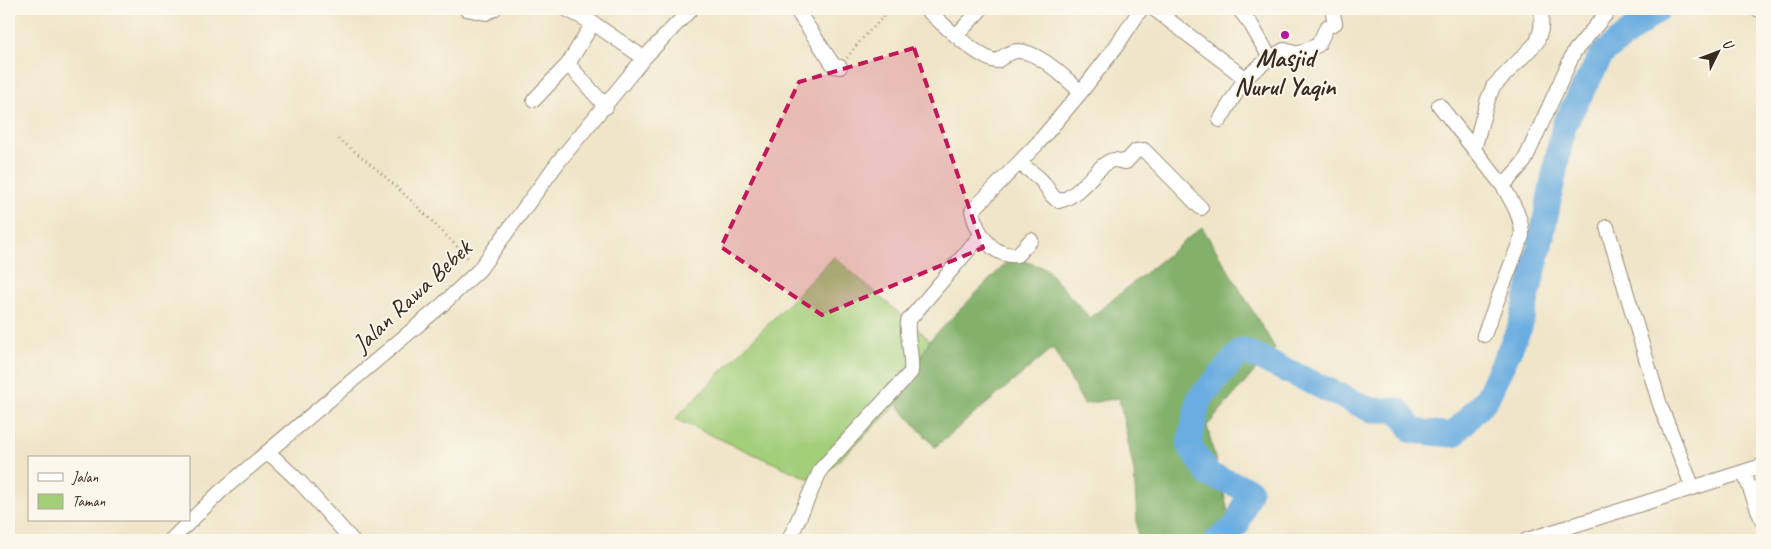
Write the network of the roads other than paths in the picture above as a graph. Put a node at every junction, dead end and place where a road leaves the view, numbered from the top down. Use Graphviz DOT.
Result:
graph roads {
  1 [pos="466,9"];
  2 [pos="494,9"];
  3 [pos="566,9"];
  4 [pos="691,9"];
  5 [pos="796,9"];
  6 [pos="926,9"];
  7 [pos="982,9"];
  8 [pos="1154,9"];
  9 [pos="1239,9"];
  10 [pos="1335,9"];
  11 [pos="1542,9"];
  12 [pos="1610,9"];
  13 [pos="1757,9"];
  14 [pos="1137,10"];
  15 [pos="1762,10"];
  16 [pos="593,24"];
  17 [pos="956,36"];
  18 [pos="644,58"];
  19 [pos="1270,58"];
  20 [pos="568,64"];
  21 [pos="840,67"];
  22 [pos="1246,78"];
  23 [pos="1081,92"];
  24 [pos="534,100"];
  25 [pos="1439,105"];
  26 [pos="606,107"];
  27 [pos="1220,120"];
  28 [pos="1474,149"];
  29 [pos="1019,163"];
  30 [pos="1503,186"];
  31 [pos="1202,208"];
  32 [pos="1607,227"];
  33 [pos="981,236"];
  34 [pos="1031,240"];
  35 [pos="1484,336"];
  36 [pos="268,452"];
  37 [pos="1762,466"];
  38 [pos="1744,473"];
  39 [pos="1693,488"];
  40 [pos="1762,520"];
  41 [pos="190,521"];
  42 [pos="189,522"];
  43 [pos="171,540"];
  44 [pos="352,540"];
  45 [pos="789,540"];
  46 [pos="1527,540"];
  1 -- 2 [label="street"];
  3 -- 16 [label="street"];
  4 -- 18 [label="street, Jalan Rawa Bebek"];
  5 -- 21 [label="street"];
  6 -- 17 [label="street"];
  7 -- 17 [label="street"];
  8 -- 22 [label="street"];
  9 -- 19 [label="street"];
  10 -- 19 [label="street"];
  11 -- 28 [label="street"];
  12 -- 30 [label="street"];
  13 -- 15 [label="street"];
  14 -- 23 [label="street"];
  16 -- 18 [label="street"];
  16 -- 20 [label="street"];
  17 -- 23 [label="street"];
  18 -- 26 [label="street, Jalan Rawa Bebek"];
  19 -- 22 [label="street"];
  20 -- 24 [label="street"];
  20 -- 26 [label="street"];
  22 -- 27 [label="street"];
  23 -- 29 [label="street"];
  25 -- 28 [label="street"];
  26 -- 36 [label="street, Jalan Rawa Bebek"];
  28 -- 30 [label="street"];
  29 -- 31 [label="street"];
  29 -- 33 [label="street"];
  30 -- 35 [label="street"];
  32 -- 39 [label="street"];
  33 -- 34 [label="street"];
  33 -- 45 [label="street"];
  36 -- 41 [label="street, Jalan Rawa Bebek"];
  36 -- 44 [label="street"];
  37 -- 38 [label="street"];
  38 -- 39 [label="street"];
  38 -- 40 [label="street"];
  39 -- 46 [label="street"];
  42 -- 43 [label="street, Jalan Rawa Bebek"];
}
